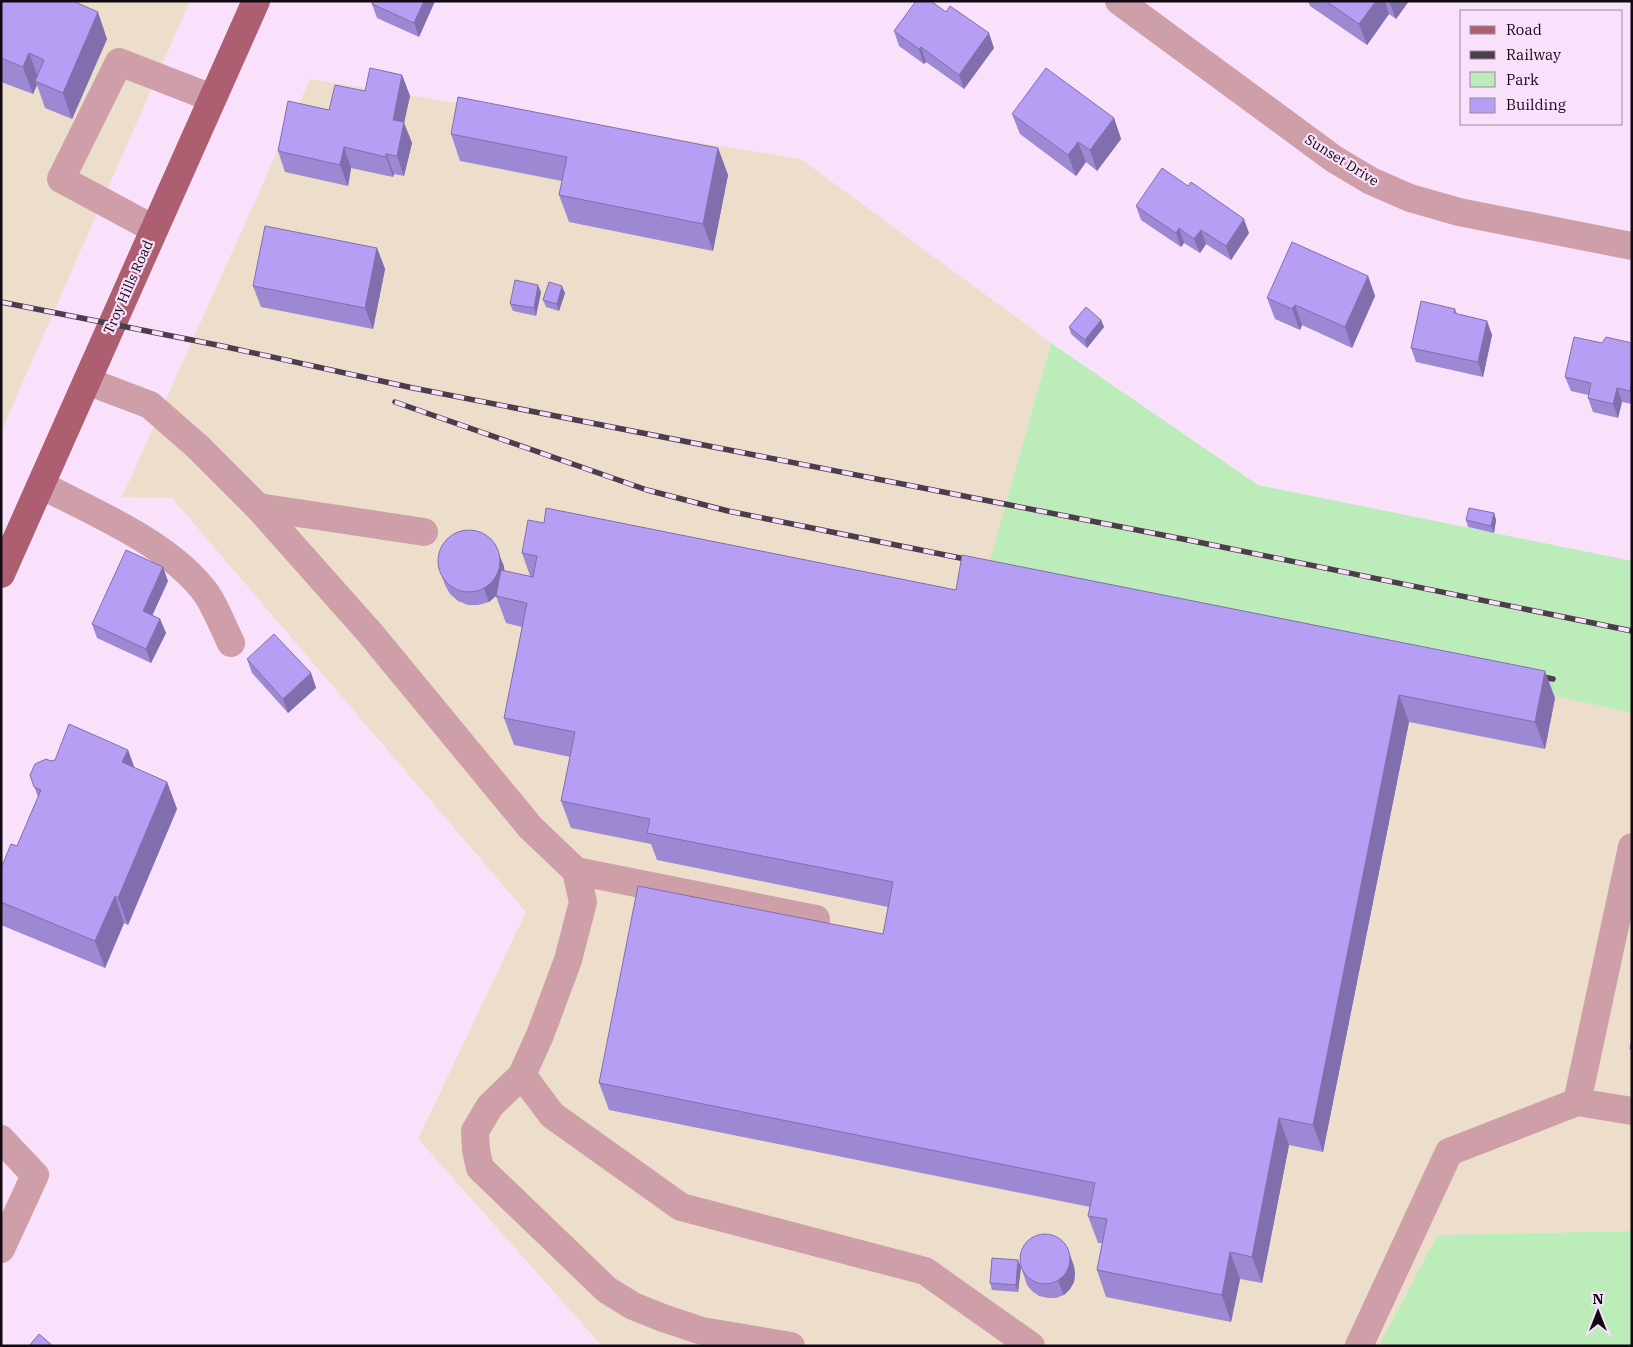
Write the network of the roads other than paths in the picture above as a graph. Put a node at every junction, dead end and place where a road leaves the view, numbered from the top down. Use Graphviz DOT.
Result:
graph roads {
  1 [pos="256,1"];
  2 [pos="1119,1"];
  3 [pos="212,98"];
  4 [pos="154,229"];
  5 [pos="1632,246"];
  6 [pos="87,381"];
  7 [pos="41,485"];
  8 [pos="258,507"];
  9 [pos="424,532"];
  10 [pos="1,574"];
  11 [pos="231,642"];
  12 [pos="1632,847"];
  13 [pos="576,871"];
  14 [pos="816,919"];
  15 [pos="522,1075"];
  16 [pos="1577,1102"];
  17 [pos="1632,1111"];
  18 [pos="1,1139"];
  19 [pos="1,1249"];
  20 [pos="791,1346"];
  21 [pos="1031,1346"];
  22 [pos="1359,1346"];
  1 -- 3 [label="main road, Troy Hills Road"];
  2 -- 5 [label="street, Sunset Drive"];
  3 -- 4 [label="main road, Troy Hills Road"];
  3 -- 4 [label="street"];
  4 -- 6 [label="main road, Troy Hills Road"];
  6 -- 7 [label="main road, Troy Hills Road"];
  6 -- 8 [label="street"];
  7 -- 10 [label="main road, Troy Hills Road"];
  7 -- 11 [label="street"];
  8 -- 9 [label="street"];
  8 -- 13 [label="street"];
  12 -- 16 [label="street"];
  13 -- 14 [label="street"];
  13 -- 15 [label="street"];
  15 -- 20 [label="street"];
  15 -- 21 [label="street"];
  16 -- 17 [label="street"];
  16 -- 22 [label="street"];
  18 -- 19 [label="street"];
}
